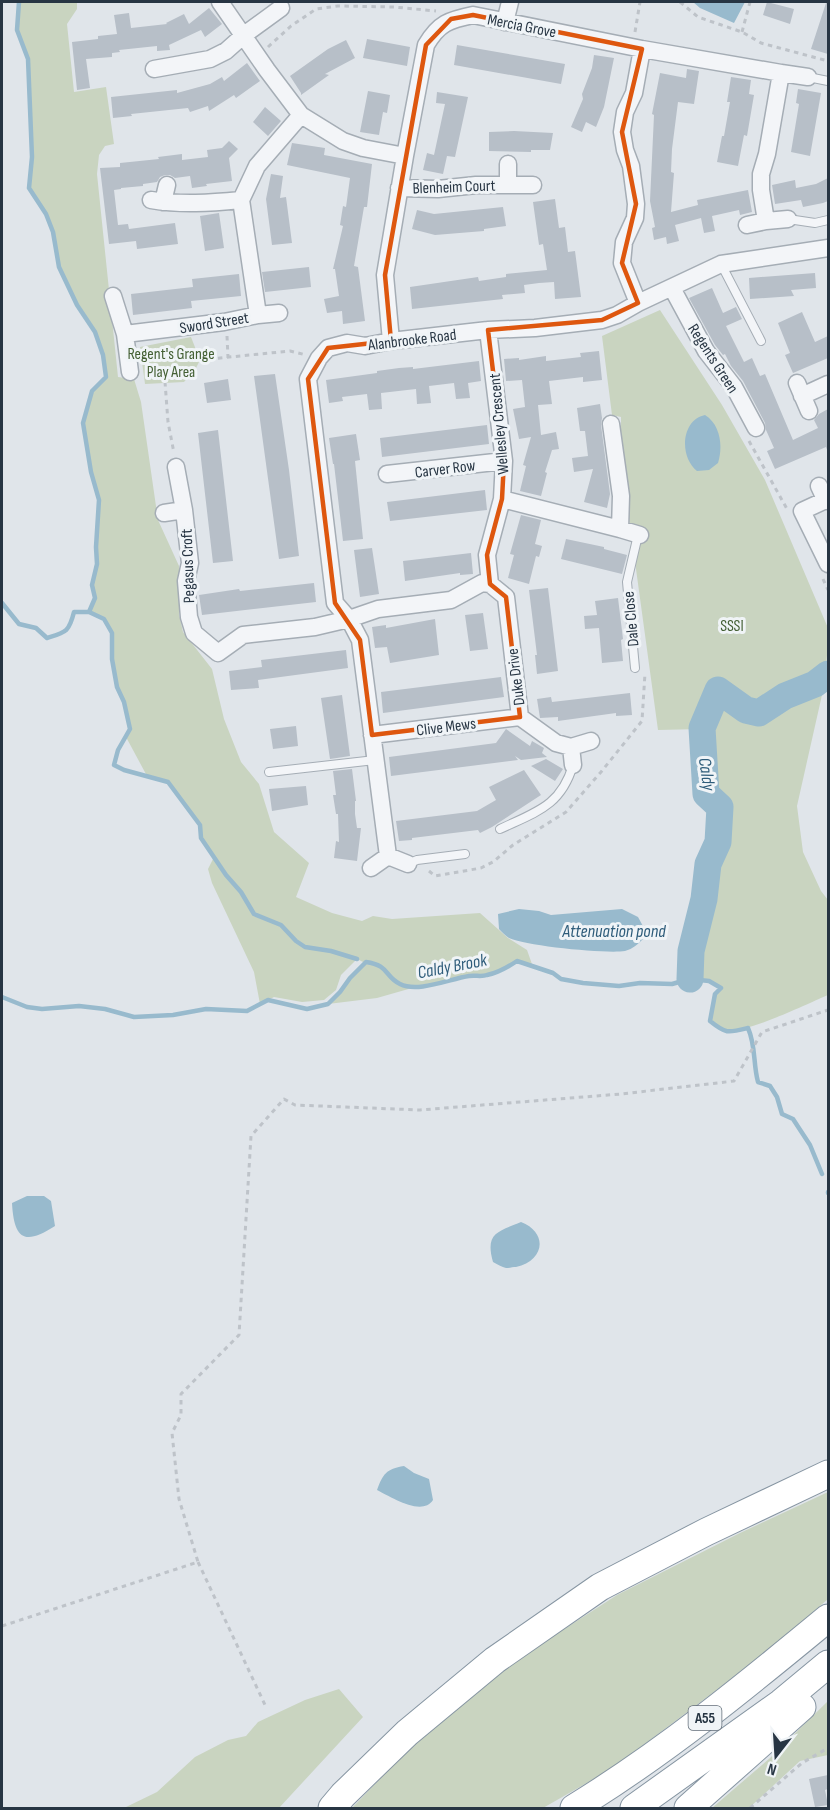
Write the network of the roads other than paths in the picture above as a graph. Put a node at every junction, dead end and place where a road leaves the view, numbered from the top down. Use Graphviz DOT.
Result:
graph roads {
  1 [pos="220,2"];
  2 [pos="510,2"];
  3 [pos="284,5"];
  4 [pos="505,22"];
  5 [pos="244,35"];
  6 [pos="637,48"];
  7 [pos="154,69"];
  8 [pos="782,73"];
  9 [pos="808,77"];
  10 [pos="828,81"];
  11 [pos="301,115"];
  12 [pos="405,156"];
  13 [pos="508,164"];
  14 [pos="508,184"];
  15 [pos="167,185"];
  16 [pos="533,185"];
  17 [pos="399,188"];
  18 [pos="241,200"];
  19 [pos="788,219"];
  20 [pos="828,220"];
  21 [pos="766,221"];
  22 [pos="747,225"];
  23 [pos="828,248"];
  24 [pos="721,264"];
  25 [pos="672,288"];
  26 [pos="113,296"];
  27 [pos="638,303"];
  28 [pos="279,312"];
  29 [pos="258,315"];
  30 [pos="488,330"];
  31 [pos="126,334"];
  32 [pos="392,341"];
  33 [pos="761,341"];
  34 [pos="130,372"];
  35 [pos="828,384"];
  36 [pos="803,397"];
  37 [pos="611,424"];
  38 [pos="756,428"];
  39 [pos="504,461"];
  40 [pos="176,467"];
  41 [pos="387,474"];
  42 [pos="824,495"];
  43 [pos="502,499"];
  44 [pos="184,510"];
  45 [pos="164,513"];
  46 [pos="620,529"];
  47 [pos="639,535"];
  48 [pos="828,564"];
  49 [pos="490,584"];
  50 [pos="349,619"];
  51 [pos="635,668"];
  52 [pos="520,717"];
  53 [pos="372,735"];
  54 [pos="591,741"];
  55 [pos="571,747"];
  56 [pos="375,760"];
  57 [pos="573,765"];
  58 [pos="269,772"];
  59 [pos="501,829"];
  60 [pos="465,854"];
  61 [pos="388,856"];
  62 [pos="408,864"];
  63 [pos="371,868"];
  64 [pos="828,1474"];
  65 [pos="828,1618"];
  66 [pos="828,1664"];
  67 [pos="828,1680"];
  68 [pos="332,1809"];
  69 [pos="574,1809"];
  70 [pos="634,1809"];
  71 [pos="688,1809"];
  1 -- 5 [label="street"];
  2 -- 4 [label="street"];
  3 -- 5 [label="street"];
  4 -- 6 [label="street, Mercia Grove"];
  4 -- 12 [label="street, Mercia Grove"];
  5 -- 7 [label="street"];
  5 -- 11 [label="street"];
  6 -- 8 [label="street, Mercia Grove"];
  6 -- 27 [label="street"];
  8 -- 9 [label="street, Mercia Grove"];
  8 -- 21 [label="street"];
  9 -- 10 [label="lane, Mercia Grove"];
  11 -- 12 [label="street"];
  11 -- 18 [label="street"];
  12 -- 17 [label="street"];
  13 -- 14 [label="street, Blenheim Court"];
  14 -- 16 [label="street, Blenheim Court"];
  14 -- 17 [label="street, Blenheim Court"];
  15 -- 18 [label="street"];
  17 -- 32 [label="street"];
  18 -- 29 [label="street, Sword Street"];
  19 -- 20 [label="lane"];
  19 -- 21 [label="street"];
  21 -- 22 [label="street"];
  23 -- 24 [label="street, Alanbrooke Road"];
  24 -- 25 [label="street, Alanbrooke Road"];
  24 -- 33 [label="lane"];
  25 -- 27 [label="street, Alanbrooke Road"];
  25 -- 38 [label="street, Regents Green"];
  26 -- 31 [label="street"];
  27 -- 30 [label="street, Alanbrooke Road"];
  28 -- 29 [label="street"];
  29 -- 31 [label="street, Sword Street"];
  30 -- 32 [label="street, Alanbrooke Road"];
  30 -- 39 [label="street, Wellesley Crescent"];
  31 -- 34 [label="street"];
  32 -- 50 [label="street, Alanbrooke Road"];
  35 -- 36 [label="street"];
  37 -- 46 [label="street"];
  39 -- 41 [label="street, Carver Row"];
  39 -- 43 [label="street, Wellesley Crescent"];
  40 -- 44 [label="street, Pegasus Croft"];
  42 -- 48 [label="street"];
  43 -- 46 [label="street, Dale Close"];
  43 -- 49 [label="street, Wellesley Crescent"];
  44 -- 45 [label="street, Pegasus Croft"];
  44 -- 50 [label="street, Pegasus Croft"];
  46 -- 47 [label="street, Dale Close"];
  47 -- 51 [label="lane, Dale Close"];
  49 -- 50 [label="street"];
  49 -- 52 [label="street, Duke Drive"];
  50 -- 53 [label="street"];
  52 -- 53 [label="street, Clive Mews"];
  52 -- 55 [label="street, Duke Drive"];
  53 -- 56 [label="street"];
  54 -- 55 [label="street"];
  55 -- 57 [label="street"];
  56 -- 58 [label="lane"];
  56 -- 61 [label="street"];
  57 -- 59 [label="lane"];
  60 -- 62 [label="lane"];
  61 -- 62 [label="street"];
  61 -- 63 [label="street"];
  64 -- 68 [label="highway"];
  65 -- 69 [label="highway, A55"];
  66 -- 70 [label="highway, A55"];
  67 -- 71 [label="highway"];
}
